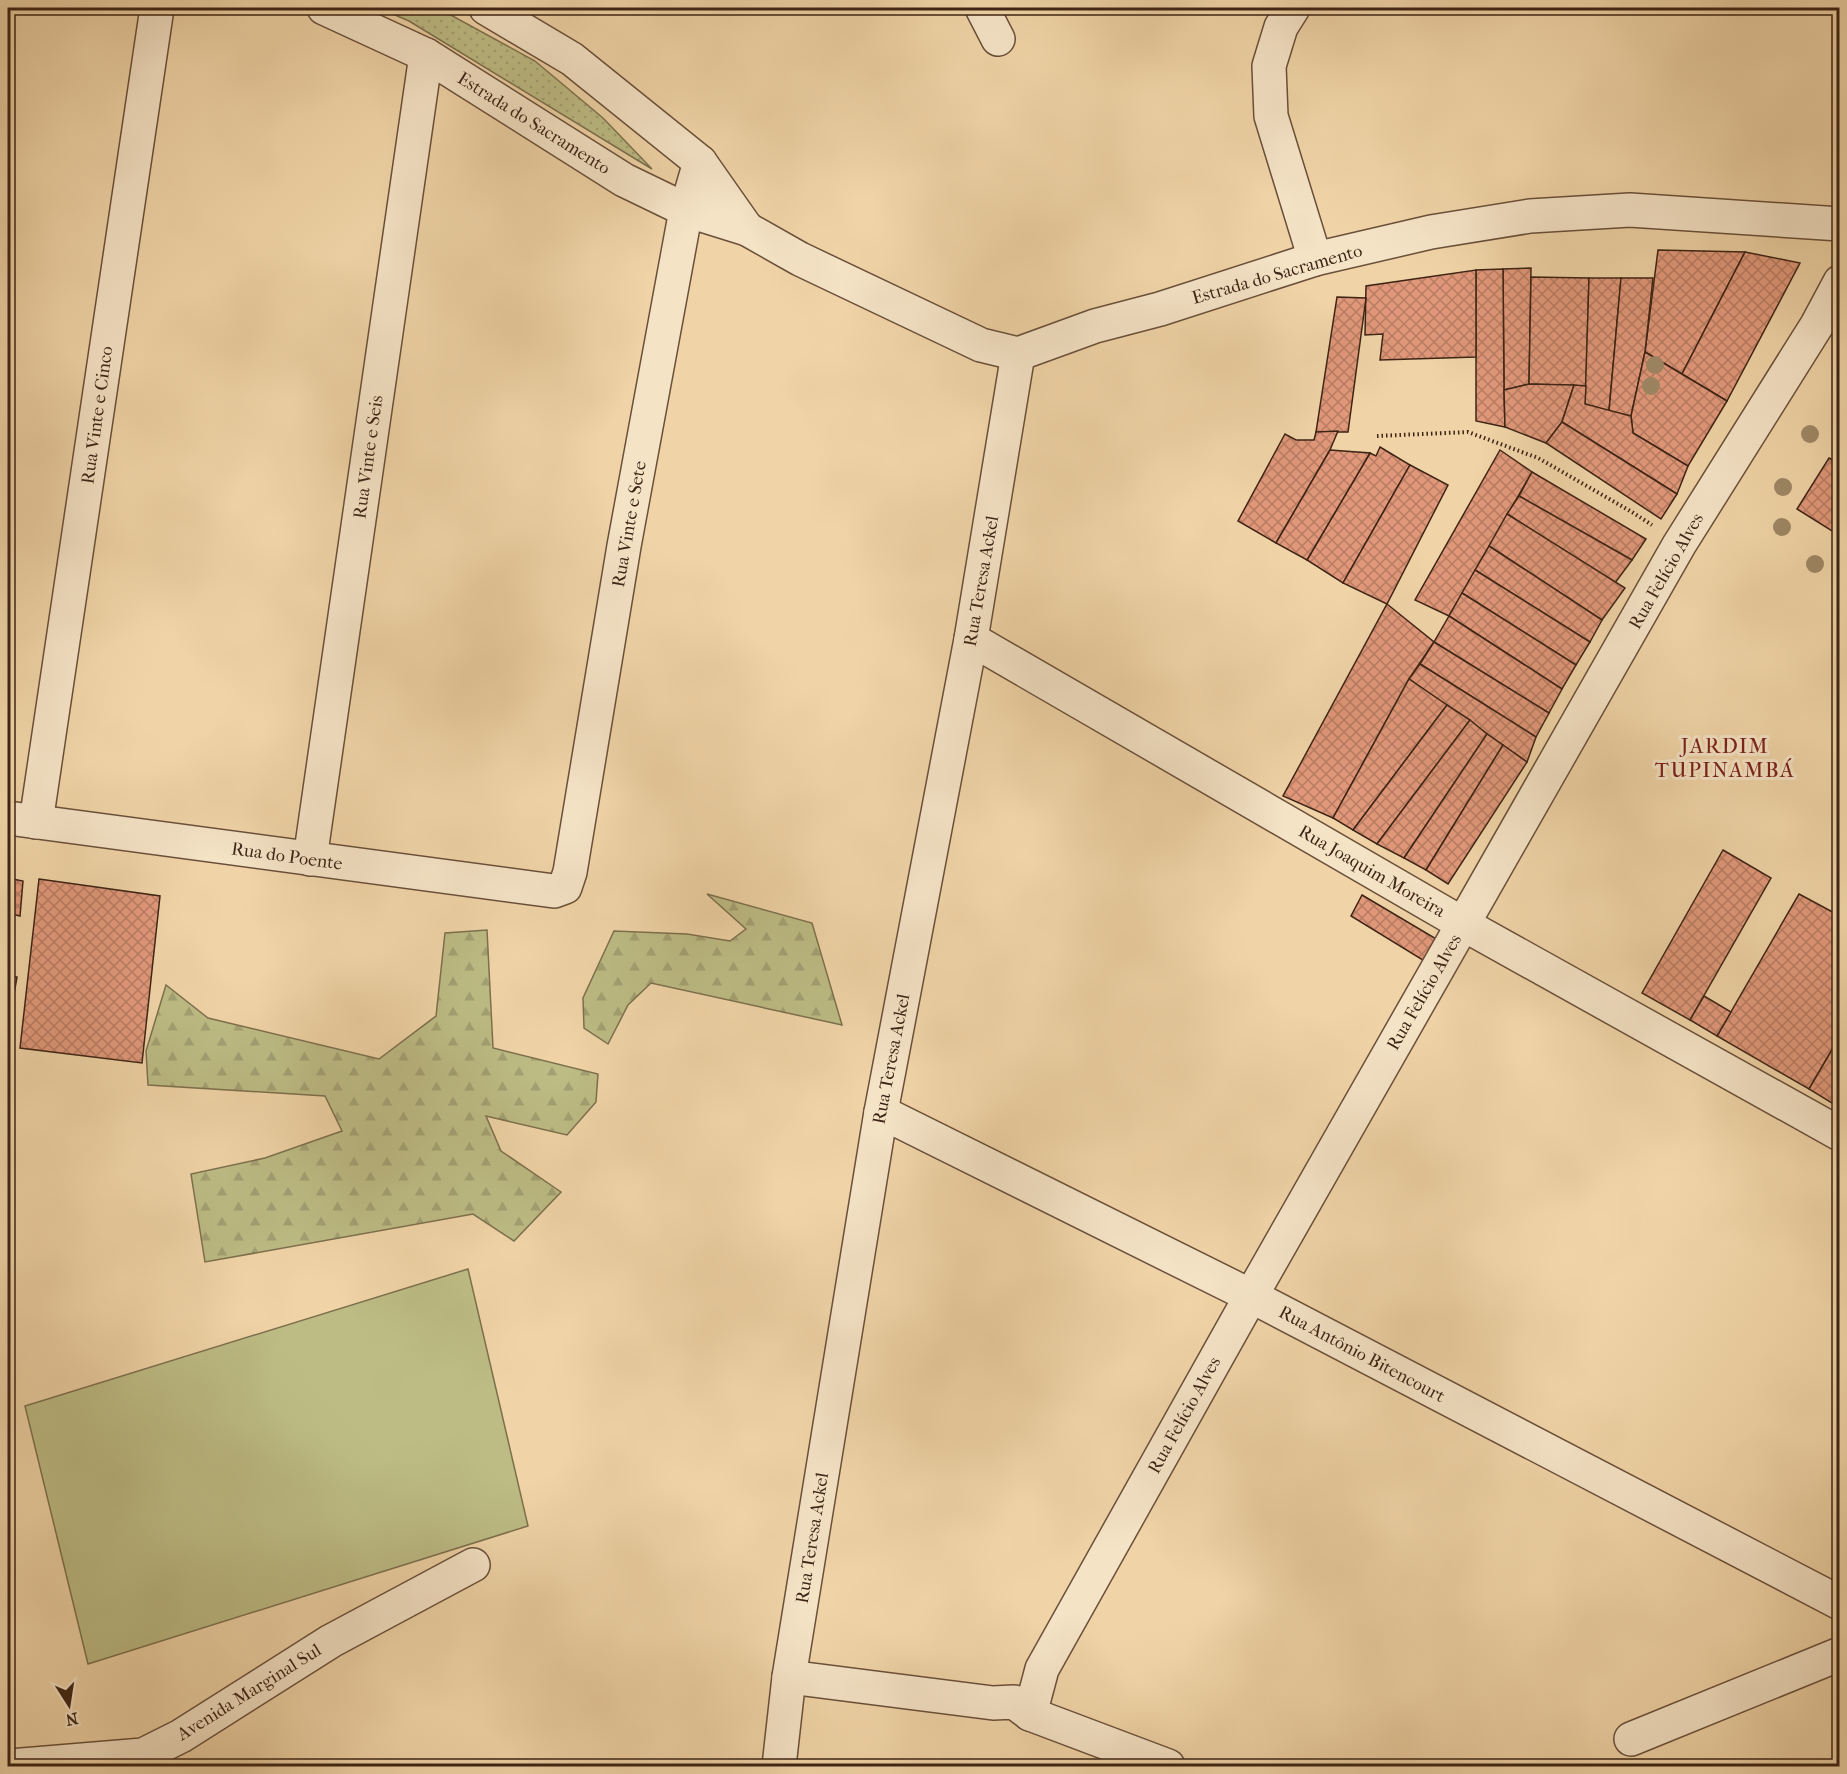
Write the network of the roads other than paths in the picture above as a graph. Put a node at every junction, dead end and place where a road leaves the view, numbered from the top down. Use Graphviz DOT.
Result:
graph roads {
  1 [pos="157,8"];
  2 [pos="324,8"];
  3 [pos="486,8"];
  4 [pos="982,8"];
  5 [pos="1293,8"];
  6 [pos="998,39"];
  7 [pos="426,56"];
  8 [pos="700,162"];
  9 [pos="686,210"];
  10 [pos="1839,225"];
  11 [pos="747,229"];
  12 [pos="1316,259"];
  13 [pos="1839,282"];
  14 [pos="1018,354"];
  15 [pos="971,639"];
  16 [pos="22,820"];
  17 [pos="310,859"];
  18 [pos="565,887"];
  19 [pos="1463,924"];
  20 [pos="881,1112"];
  21 [pos="1839,1134"];
  22 [pos="1251,1296"];
  23 [pos="473,1565"];
  24 [pos="1839,1603"];
  25 [pos="1839,1654"];
  26 [pos="789,1677"];
  27 [pos="1030,1714"];
  28 [pos="1630,1738"];
  29 [pos="10,1767"];
  30 [pos="779,1767"];
  31 [pos="1168,1767"];
  1 -- 16 [label="street, Rua Vinte e Cinco"];
  2 -- 7 [label="street, Estrada do Sacramento"];
  3 -- 8 [label="street, Estrada do Sacramento"];
  4 -- 6 [label="street"];
  5 -- 12 [label="street"];
  7 -- 9 [label="street, Estrada do Sacramento"];
  7 -- 17 [label="street, Rua Vinte e Seis"];
  8 -- 9 [label="street, Rua Vinte e Sete"];
  8 -- 11 [label="street, Estrada do Sacramento"];
  9 -- 11 [label="street, Estrada do Sacramento"];
  9 -- 18 [label="street, Rua Vinte e Sete"];
  10 -- 12 [label="street, Estrada do Sacramento"];
  11 -- 14 [label="street, Estrada do Sacramento"];
  12 -- 14 [label="street, Estrada do Sacramento"];
  13 -- 19 [label="street, Rua Felício Alves"];
  14 -- 15 [label="street, Rua Teresa Ackel"];
  15 -- 19 [label="street, Rua Joaquim Moreira"];
  15 -- 20 [label="street, Rua Teresa Ackel"];
  16 -- 17 [label="street, Rua do Poente"];
  17 -- 18 [label="street, Rua do Poente"];
  19 -- 21 [label="street, Rua Joaquim Moreira"];
  19 -- 22 [label="street, Rua Felício Alves"];
  20 -- 22 [label="street, Rua Antônio Bitencourt"];
  20 -- 26 [label="street, Rua Teresa Ackel"];
  22 -- 24 [label="street, Rua Antônio Bitencourt"];
  22 -- 27 [label="street, Rua Felício Alves"];
  23 -- 29 [label="street, Avenida Marginal Sul"];
  25 -- 28 [label="street"];
  26 -- 27 [label="street"];
  26 -- 30 [label="street, Rua Teresa Ackel"];
  27 -- 31 [label="street"];
}
